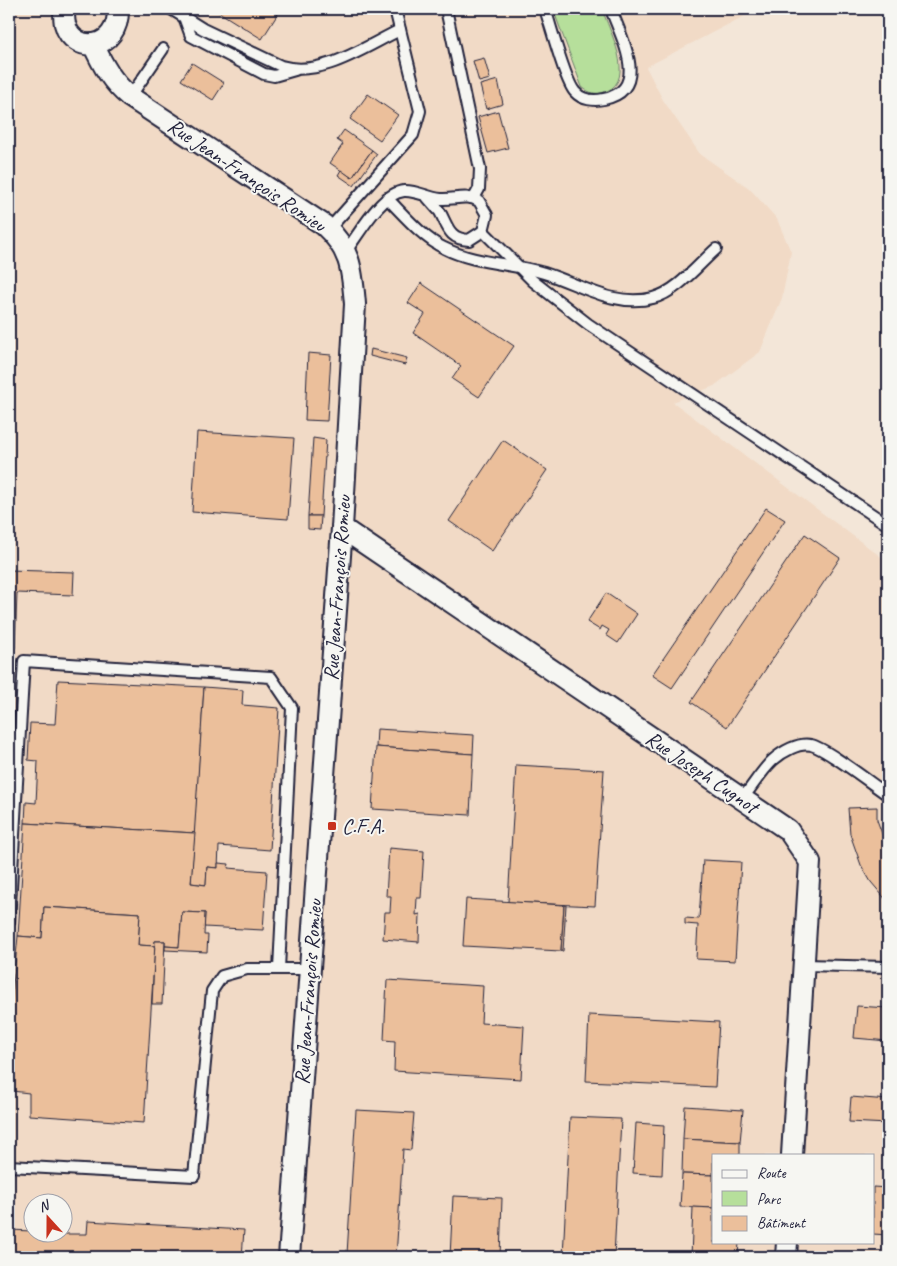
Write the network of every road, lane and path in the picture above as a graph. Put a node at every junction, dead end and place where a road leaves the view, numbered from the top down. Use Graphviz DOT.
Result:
graph roads {
  1 [pos="64,9"];
  2 [pos="118,9"];
  3 [pos="171,9"];
  4 [pos="395,9"];
  5 [pos="446,9"];
  6 [pos="453,9"];
  7 [pos="545,9"];
  8 [pos="611,9"];
  9 [pos="184,17"];
  10 [pos="451,24"];
  11 [pos="400,30"];
  12 [pos="93,44"];
  13 [pos="163,49"];
  14 [pos="295,70"];
  15 [pos="130,97"];
  16 [pos="427,197"];
  17 [pos="387,198"];
  18 [pos="474,198"];
  19 [pos="329,229"];
  20 [pos="483,231"];
  21 [pos="716,249"];
  22 [pos="346,251"];
  23 [pos="519,267"];
  24 [pos="888,525"];
  25 [pos="342,528"];
  26 [pos="888,795"];
  27 [pos="742,799"];
  28 [pos="9,922"];
  29 [pos="804,965"];
  30 [pos="888,967"];
  31 [pos="279,969"];
  32 [pos="310,969"];
  33 [pos="792,1154"];
  34 [pos="9,1166"];
  35 [pos="787,1244"];
  36 [pos="289,1257"];
  37 [pos="786,1257"];
  1 -- 12 [label="street"];
  2 -- 12 [label="street"];
  3 -- 9 [label="lane"];
  4 -- 11 [label="lane"];
  5 -- 10 [label="lane"];
  6 -- 10 [label="lane"];
  7 -- 8 [label="lane"];
  9 -- 14 [label="lane"];
  9 -- 14 [label="lane"];
  10 -- 18 [label="lane"];
  11 -- 14 [label="lane"];
  11 -- 19 [label="lane"];
  12 -- 15 [label="street, Rue Jean-François Romieu"];
  13 -- 15 [label="lane"];
  15 -- 19 [label="street, Rue Jean-François Romieu"];
  16 -- 17 [label="lane"];
  16 -- 18 [label="lane"];
  16 -- 20 [label="lane"];
  17 -- 22 [label="lane"];
  17 -- 23 [label="lane"];
  18 -- 20 [label="lane"];
  19 -- 22 [label="street, Rue Jean-François Romieu"];
  20 -- 23 [label="lane"];
  21 -- 23 [label="lane"];
  22 -- 25 [label="street, Rue Jean-François Romieu"];
  23 -- 24 [label="lane"];
  25 -- 27 [label="street, Rue Joseph Cugnot"];
  25 -- 32 [label="street, Rue Jean-François Romieu"];
  26 -- 27 [label="lane"];
  27 -- 29 [label="street, Rue Joseph Cugnot"];
  28 -- 31 [label="lane"];
  29 -- 30 [label="lane"];
  29 -- 33 [label="street, Rue Joseph Cugnot"];
  31 -- 32 [label="lane"];
  31 -- 34 [label="lane"];
  32 -- 36 [label="street, Rue Jean-François Romieu"];
  35 -- 37 [label="street"];
}
